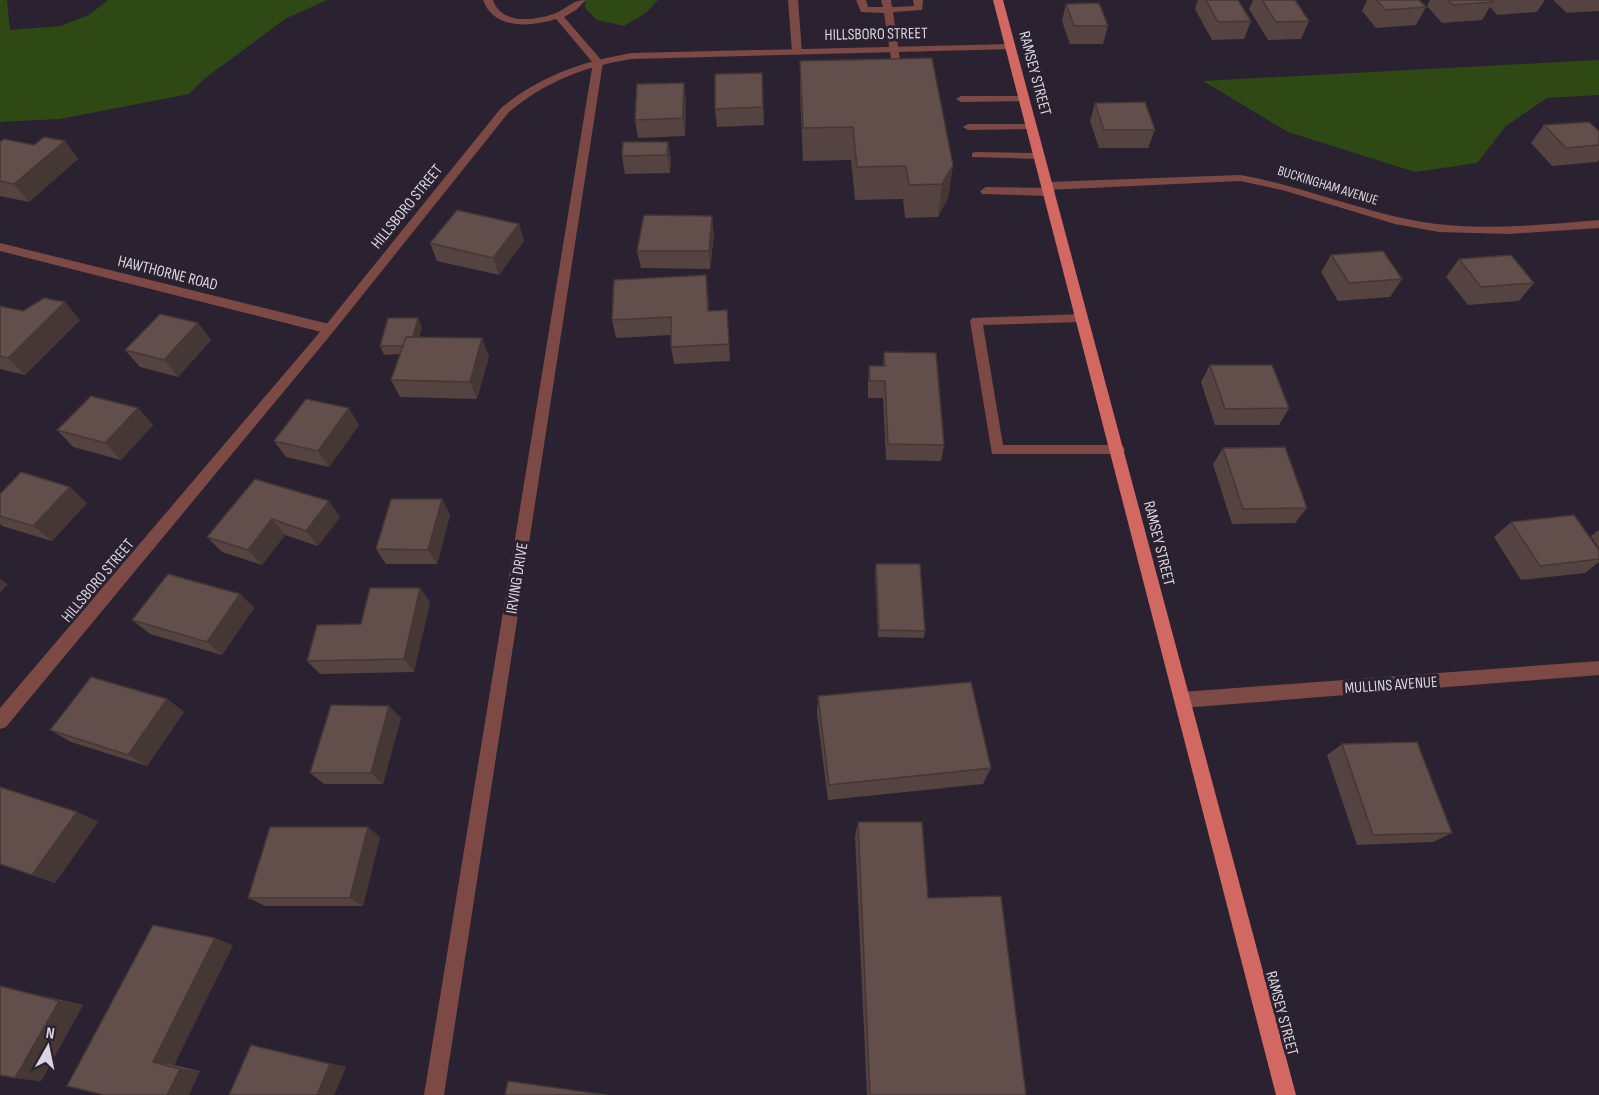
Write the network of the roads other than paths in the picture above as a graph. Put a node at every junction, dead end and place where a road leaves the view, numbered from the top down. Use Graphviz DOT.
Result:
graph roads {
  1 [pos="488,0"];
  2 [pos="581,0"];
  3 [pos="793,0"];
  4 [pos="861,0"];
  5 [pos="918,0"];
  6 [pos="998,0"];
  7 [pos="887,5"];
  8 [pos="559,17"];
  9 [pos="1011,47"];
  10 [pos="895,50"];
  11 [pos="802,55"];
  12 [pos="598,62"];
  13 [pos="898,71"];
  14 [pos="961,99"];
  15 [pos="1024,99"];
  16 [pos="968,127"];
  17 [pos="1032,127"];
  18 [pos="976,155"];
  19 [pos="1039,156"];
  20 [pos="1048,189"];
  21 [pos="986,191"];
  22 [pos="1599,224"];
  23 [pos="0,247"];
  24 [pos="1082,318"];
  25 [pos="329,329"];
  26 [pos="1118,450"];
  27 [pos="1599,668"];
  28 [pos="1182,700"];
  29 [pos="0,721"];
  30 [pos="434,1095"];
  31 [pos="1286,1095"];
  1 -- 8 [label="street"];
  2 -- 8 [label="street"];
  3 -- 11 [label="street"];
  4 -- 7 [label="street"];
  5 -- 7 [label="street"];
  6 -- 9 [label="main road, RAMSEY STREET"];
  7 -- 10 [label="street"];
  8 -- 12 [label="street"];
  9 -- 10 [label="street, HILLSBORO STREET"];
  9 -- 15 [label="main road, RAMSEY STREET"];
  10 -- 11 [label="street, HILLSBORO STREET"];
  10 -- 13 [label="street"];
  11 -- 12 [label="street, HILLSBORO STREET"];
  12 -- 25 [label="street, HILLSBORO STREET"];
  12 -- 30 [label="street, IRVING DRIVE"];
  14 -- 15 [label="street"];
  15 -- 17 [label="main road, RAMSEY STREET"];
  16 -- 17 [label="street"];
  17 -- 19 [label="main road, RAMSEY STREET"];
  18 -- 19 [label="street"];
  19 -- 20 [label="main road, RAMSEY STREET"];
  20 -- 21 [label="street, BUCKINGHAM AVENUE"];
  20 -- 22 [label="street, BUCKINGHAM AVENUE"];
  20 -- 24 [label="main road, RAMSEY STREET"];
  23 -- 25 [label="street, HAWTHORNE ROAD"];
  24 -- 26 [label="main road, RAMSEY STREET"];
  24 -- 26 [label="street"];
  25 -- 29 [label="street, HILLSBORO STREET"];
  26 -- 28 [label="main road, RAMSEY STREET"];
  27 -- 28 [label="street, MULLINS AVENUE"];
  28 -- 31 [label="main road, RAMSEY STREET"];
}
